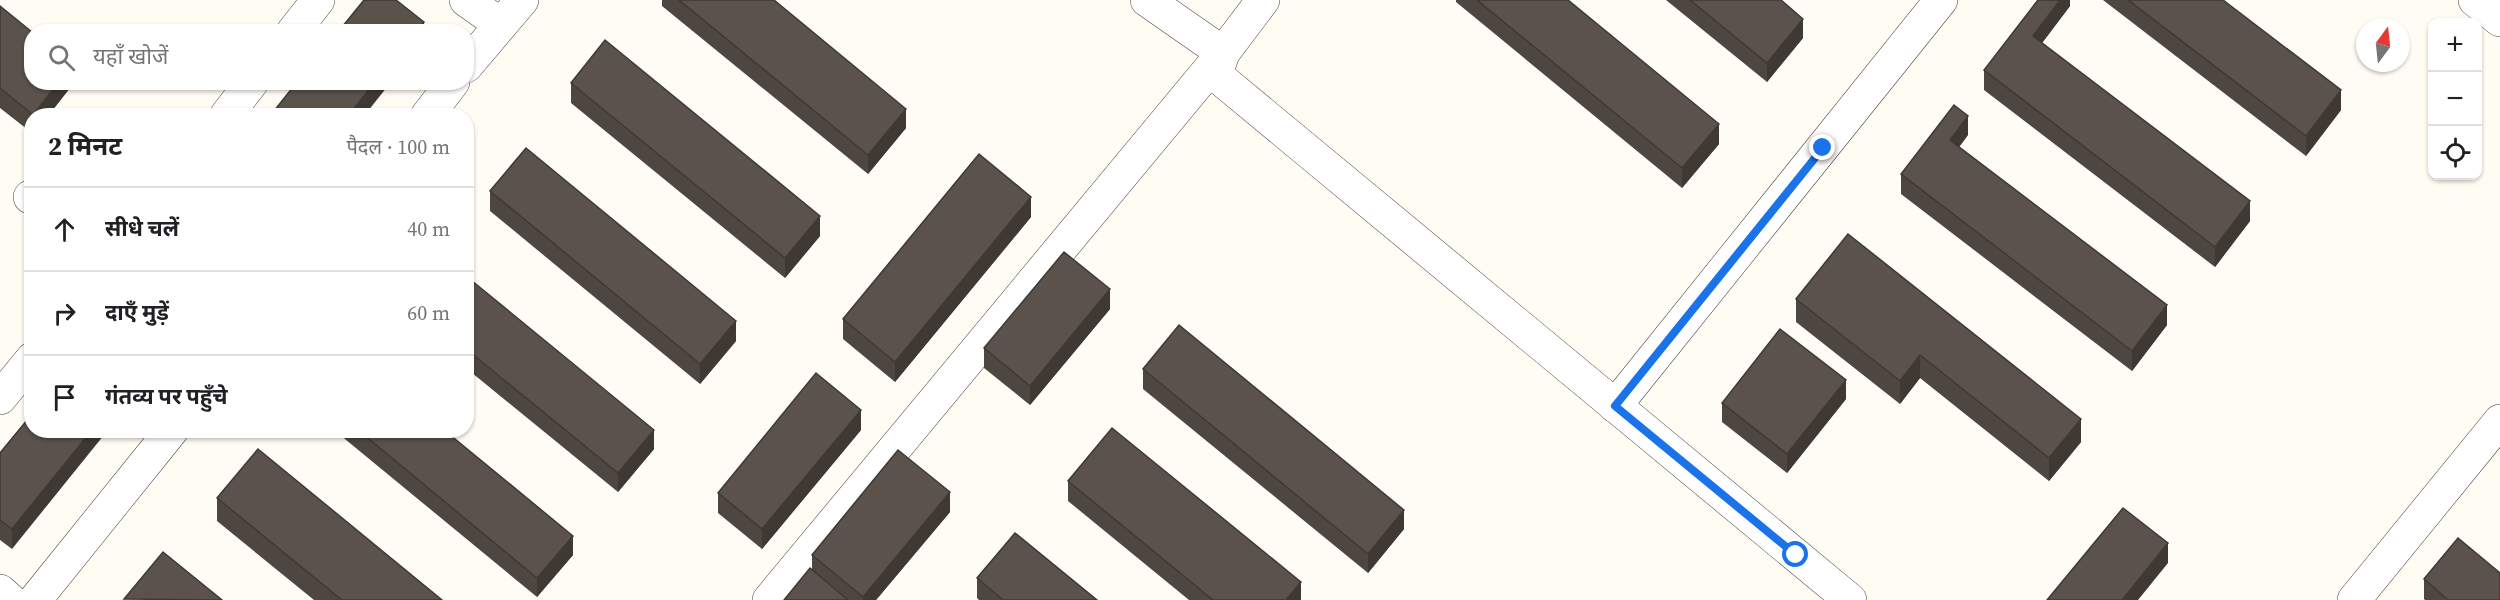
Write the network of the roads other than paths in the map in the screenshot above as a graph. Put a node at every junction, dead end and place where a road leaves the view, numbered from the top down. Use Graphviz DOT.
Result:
graph roads {
  1 [pos="318,0"];
  2 [pos="466,0"];
  3 [pos="522,0"];
  4 [pos="1147,0"];
  5 [pos="1263,0"];
  6 [pos="1941,0"];
  7 [pos="2475,0"];
  8 [pos="2500,20"];
  9 [pos="299,24"];
  10 [pos="500,24"];
  11 [pos="1223,53"];
  12 [pos="474,56"];
  13 [pos="246,90"];
  14 [pos="447,90"];
  15 [pos="232,108"];
  16 [pos="433,108"];
  17 [pos="24,369"];
  18 [pos="0,398"];
  19 [pos="1615,406"];
  20 [pos="2500,421"];
  21 [pos="166,438"];
  22 [pos="0,591"];
  23 [pos="10,600"];
  24 [pos="35,600"];
  25 [pos="769,600"];
  26 [pos="1850,600"];
  27 [pos="2354,600"];
  1 -- 9 [label="street"];
  2 -- 10 [label="street"];
  3 -- 10 [label="street"];
  4 -- 11 [label="street"];
  5 -- 11 [label="street"];
  6 -- 19 [label="street"];
  7 -- 8 [label="street"];
  10 -- 12 [label="street"];
  11 -- 19 [label="street"];
  11 -- 25 [label="street"];
  13 -- 15 [label="street"];
  14 -- 16 [label="street"];
  17 -- 18 [label="street"];
  19 -- 26 [label="street"];
  20 -- 27 [label="street"];
  21 -- 24 [label="street"];
  22 -- 23 [label="street"];
}
